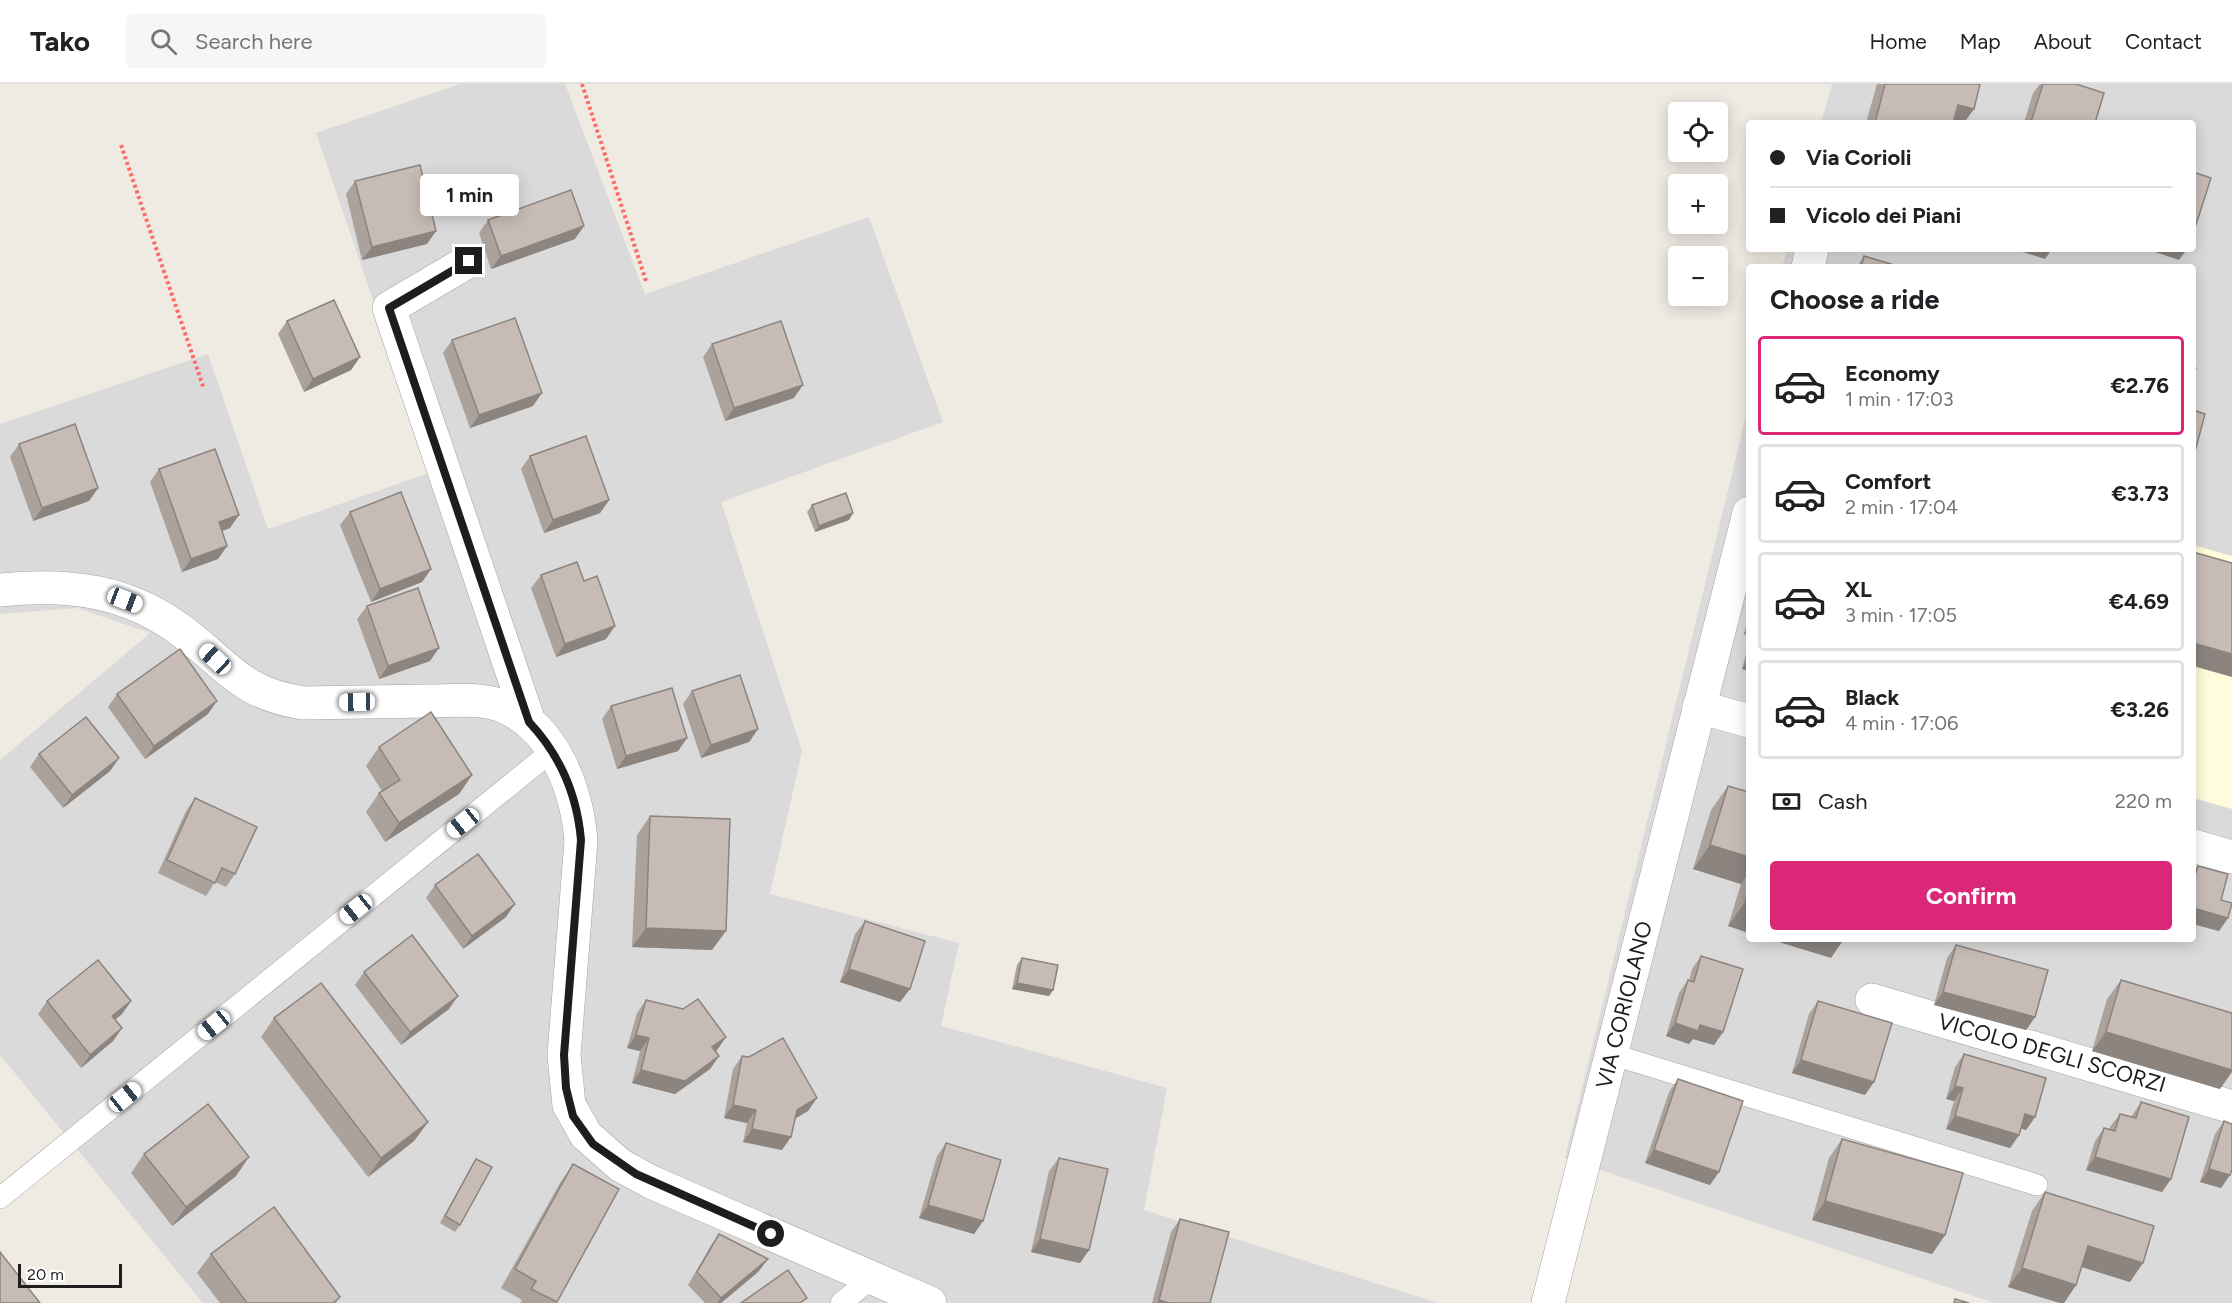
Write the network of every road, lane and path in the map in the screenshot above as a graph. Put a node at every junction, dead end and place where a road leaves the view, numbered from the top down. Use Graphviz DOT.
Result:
graph roads {
  1 [pos="582,84"];
  2 [pos="121,145"];
  3 [pos="469,261"];
  4 [pos="646,280"];
  5 [pos="204,389"];
  6 [pos="1746,525"];
  7 [pos="0,590"];
  8 [pos="1699,707"];
  9 [pos="1746,720"];
  10 [pos="529,722"];
  11 [pos="552,751"];
  12 [pos="2196,847"];
  13 [pos="2232,857"];
  14 [pos="1872,1000"];
  15 [pos="1611,1054"];
  16 [pos="2232,1107"];
  17 [pos="2037,1185"];
  18 [pos="0,1198"];
  19 [pos="872,1278"];
  20 [pos="841,1303"];
  21 [pos="930,1303"];
  22 [pos="1548,1303"];
  1 -- 4 [label="path"];
  2 -- 5 [label="path"];
  3 -- 10 [label="street"];
  6 -- 8 [label="street, VIA CORIOLANO"];
  7 -- 10 [label="street"];
  8 -- 9 [label="street"];
  8 -- 15 [label="street, VIA CORIOLANO"];
  10 -- 11 [label="street"];
  11 -- 18 [label="lane"];
  11 -- 19 [label="street"];
  12 -- 13 [label="street"];
  14 -- 16 [label="street, VICOLO DEGLI SCORZI"];
  15 -- 17 [label="lane"];
  15 -- 22 [label="street, VIA CORIOLANO"];
  19 -- 20 [label="lane"];
  19 -- 21 [label="street"];
}
